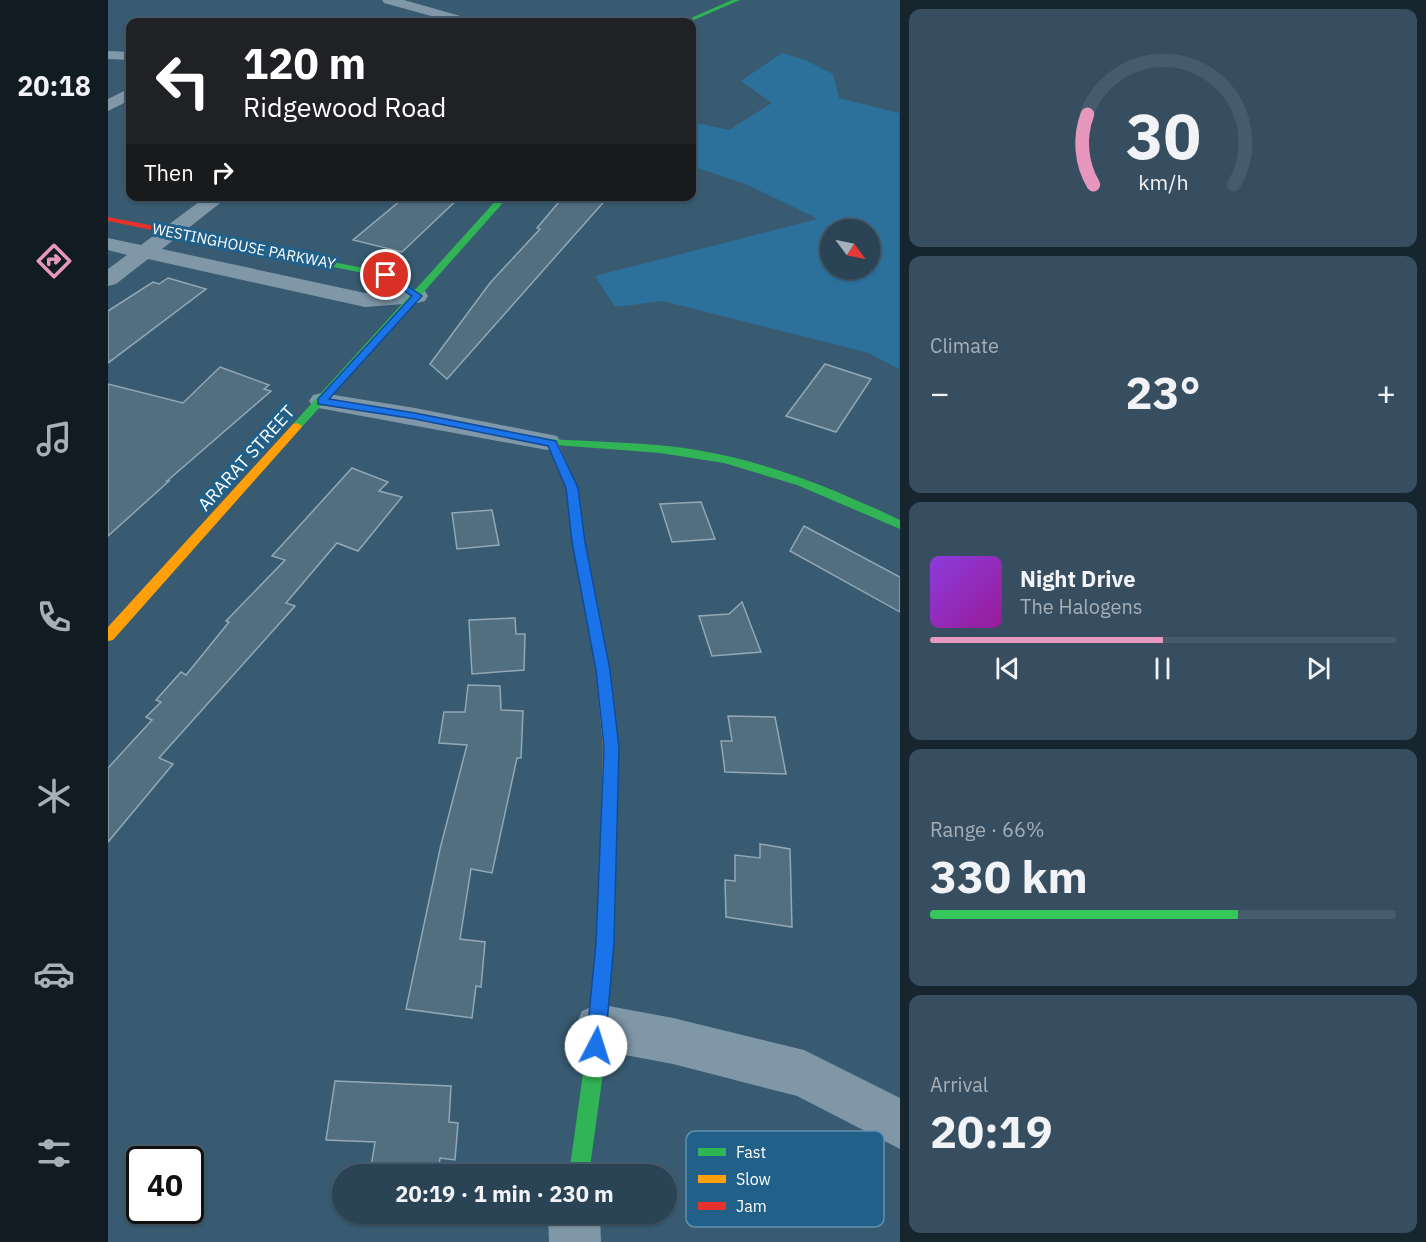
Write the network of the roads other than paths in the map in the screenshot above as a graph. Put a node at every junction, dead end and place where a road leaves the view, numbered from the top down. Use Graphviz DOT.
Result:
graph roads {
  1 [pos="389,0"];
  2 [pos="737,0"];
  3 [pos="452,18"];
  4 [pos="694,18"];
  5 [pos="108,55"];
  6 [pos="126,56"];
  7 [pos="126,95"];
  8 [pos="108,106"];
  9 [pos="213,201"];
  10 [pos="501,201"];
  11 [pos="108,219"];
  12 [pos="173,231"];
  13 [pos="108,244"];
  14 [pos="144,252"];
  15 [pos="108,279"];
  16 [pos="417,296"];
  17 [pos="322,401"];
  18 [pos="547,442"];
  19 [pos="900,525"];
  20 [pos="108,636"];
  21 [pos="598,1027"];
  22 [pos="900,1125"];
  23 [pos="580,1164"];
  24 [pos="574,1224"];
  25 [pos="575,1242"];
  1 -- 3 [label="street"];
  2 -- 4 [label="street"];
  5 -- 6 [label="street"];
  7 -- 8 [label="street"];
  9 -- 12 [label="street"];
  10 -- 16 [label="street, ARARAT STREET"];
  11 -- 12 [label="street, WESTINGHOUSE PARKWAY"];
  12 -- 14 [label="street"];
  12 -- 16 [label="street, WESTINGHOUSE PARKWAY"];
  13 -- 14 [label="street, WESTINGHOUSE PARKWAY"];
  14 -- 15 [label="street"];
  14 -- 16 [label="street, WESTINGHOUSE PARKWAY"];
  16 -- 17 [label="street, ARARAT STREET"];
  17 -- 18 [label="street"];
  17 -- 20 [label="street, ARARAT STREET"];
  18 -- 19 [label="street"];
  18 -- 21 [label="street"];
  21 -- 22 [label="street"];
  21 -- 23 [label="street"];
  24 -- 25 [label="street"];
}
